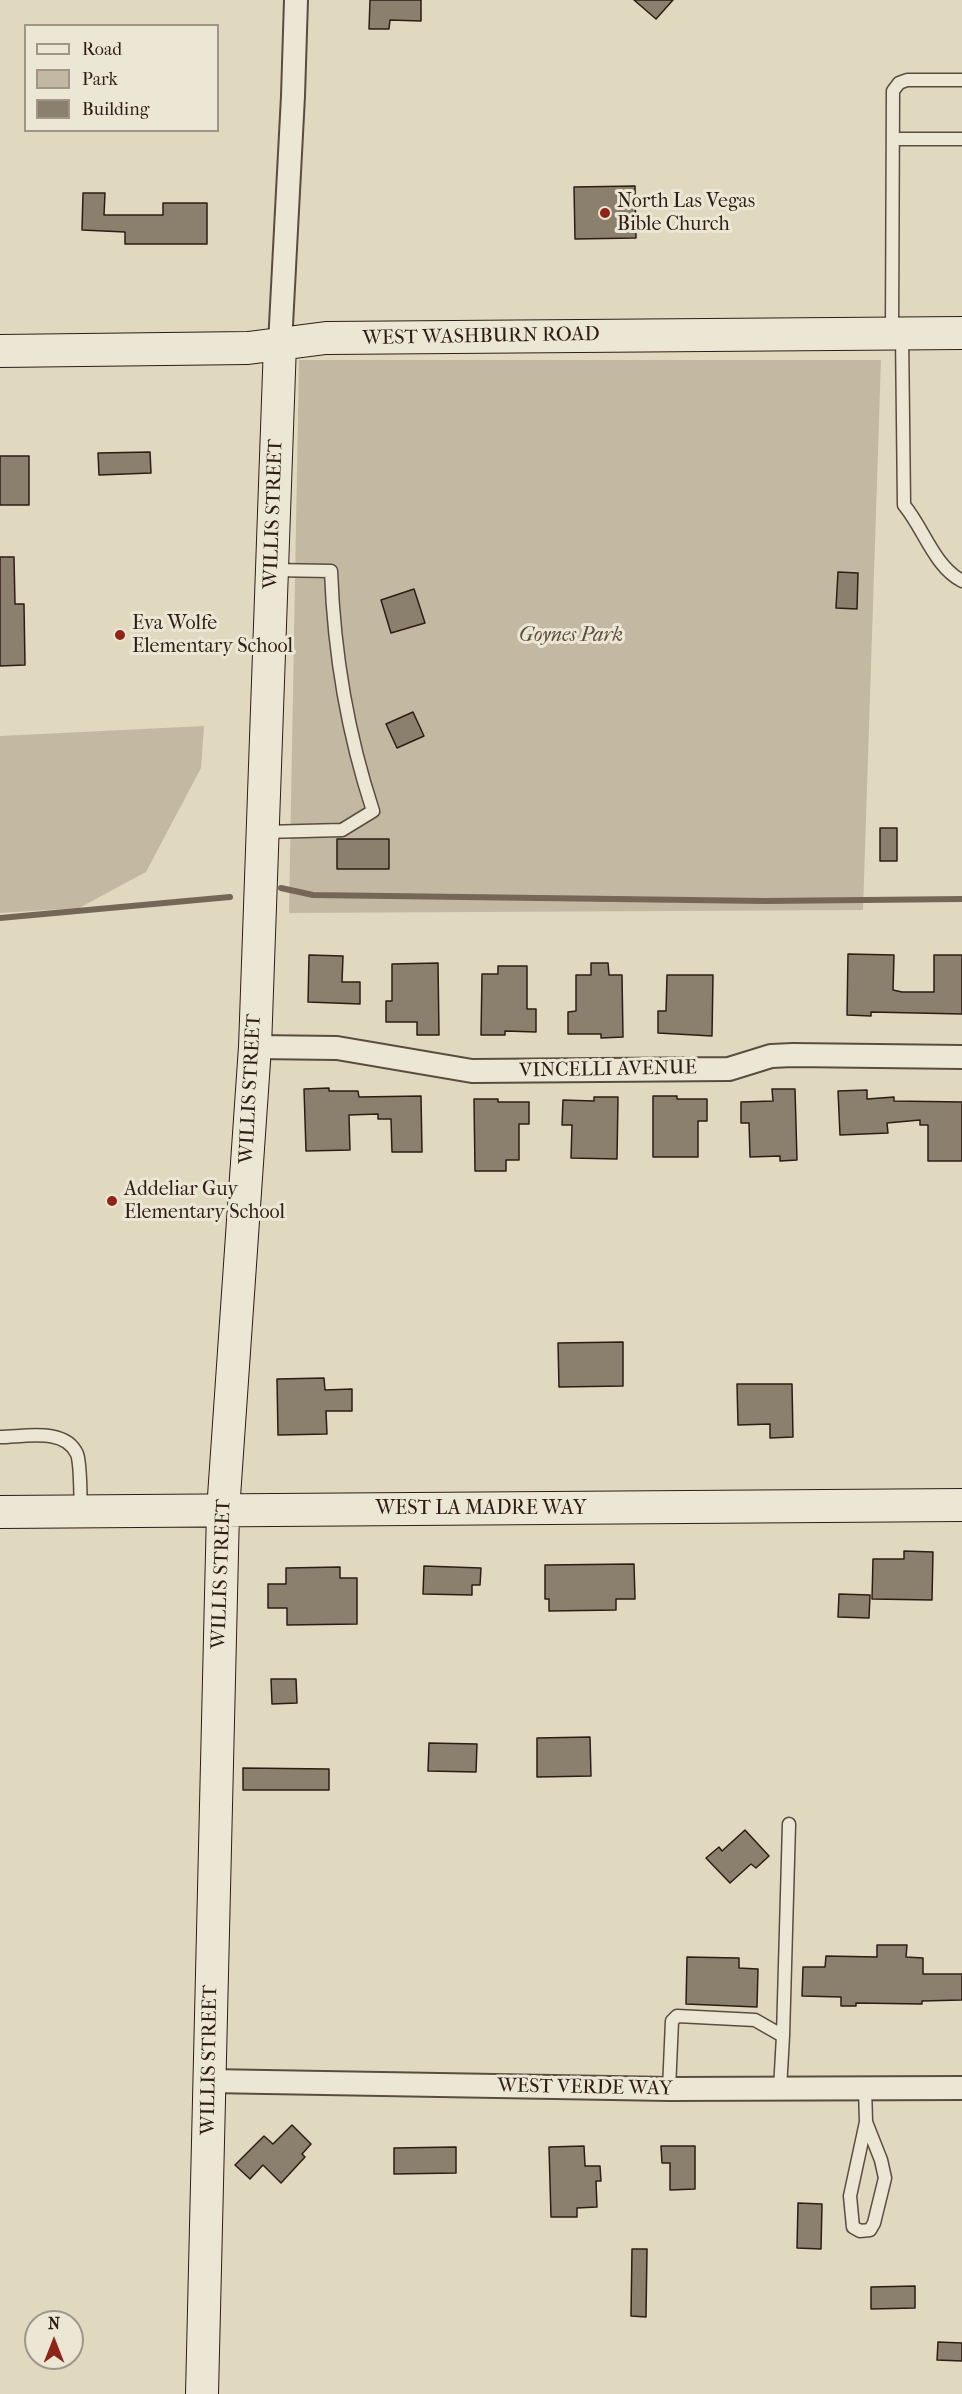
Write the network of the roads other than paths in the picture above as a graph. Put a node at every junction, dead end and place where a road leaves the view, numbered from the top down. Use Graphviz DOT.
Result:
graph roads {
  1 [pos="296,0"];
  2 [pos="962,80"];
  3 [pos="893,139"];
  4 [pos="962,139"];
  5 [pos="897,333"];
  6 [pos="962,333"];
  7 [pos="280,345"];
  8 [pos="0,351"];
  9 [pos="272,570"];
  10 [pos="962,580"];
  11 [pos="261,832"];
  12 [pos="255,1047"];
  13 [pos="962,1057"];
  14 [pos="0,1437"];
  15 [pos="962,1504"];
  16 [pos="223,1510"];
  17 [pos="0,1512"];
  18 [pos="81,1512"];
  19 [pos="789,1824"];
  20 [pos="783,2036"];
  21 [pos="209,2081"];
  22 [pos="780,2088"];
  23 [pos="865,2088"];
  24 [pos="962,2088"];
  25 [pos="669,2090"];
  26 [pos="866,2122"];
  27 [pos="202,2394"];
  1 -- 7 [label="street, WILLIS STREET"];
  2 -- 3 [label="lane"];
  3 -- 4 [label="lane"];
  3 -- 5 [label="lane"];
  5 -- 6 [label="street, WEST WASHBURN ROAD"];
  5 -- 7 [label="street, WEST WASHBURN ROAD"];
  5 -- 10 [label="lane"];
  7 -- 8 [label="street, WEST WASHBURN ROAD"];
  7 -- 9 [label="street, WILLIS STREET"];
  9 -- 11 [label="street, WILLIS STREET"];
  9 -- 11 [label="lane"];
  11 -- 12 [label="street, WILLIS STREET"];
  12 -- 13 [label="street, VINCELLI AVENUE"];
  12 -- 16 [label="street, WILLIS STREET"];
  14 -- 18 [label="lane"];
  15 -- 16 [label="street, WEST LA MADRE WAY"];
  16 -- 18 [label="street, WEST LA MADRE WAY"];
  16 -- 21 [label="street, WILLIS STREET"];
  17 -- 18 [label="street, WEST LA MADRE WAY"];
  19 -- 20 [label="lane"];
  20 -- 22 [label="lane"];
  20 -- 25 [label="lane"];
  21 -- 25 [label="street, WEST VERDE WAY"];
  21 -- 27 [label="street, WILLIS STREET"];
  22 -- 23 [label="street, WEST VERDE WAY"];
  22 -- 25 [label="street, WEST VERDE WAY"];
  23 -- 24 [label="street, WEST VERDE WAY"];
  23 -- 26 [label="lane"];
  26 -- 26 [label="lane"];
}
